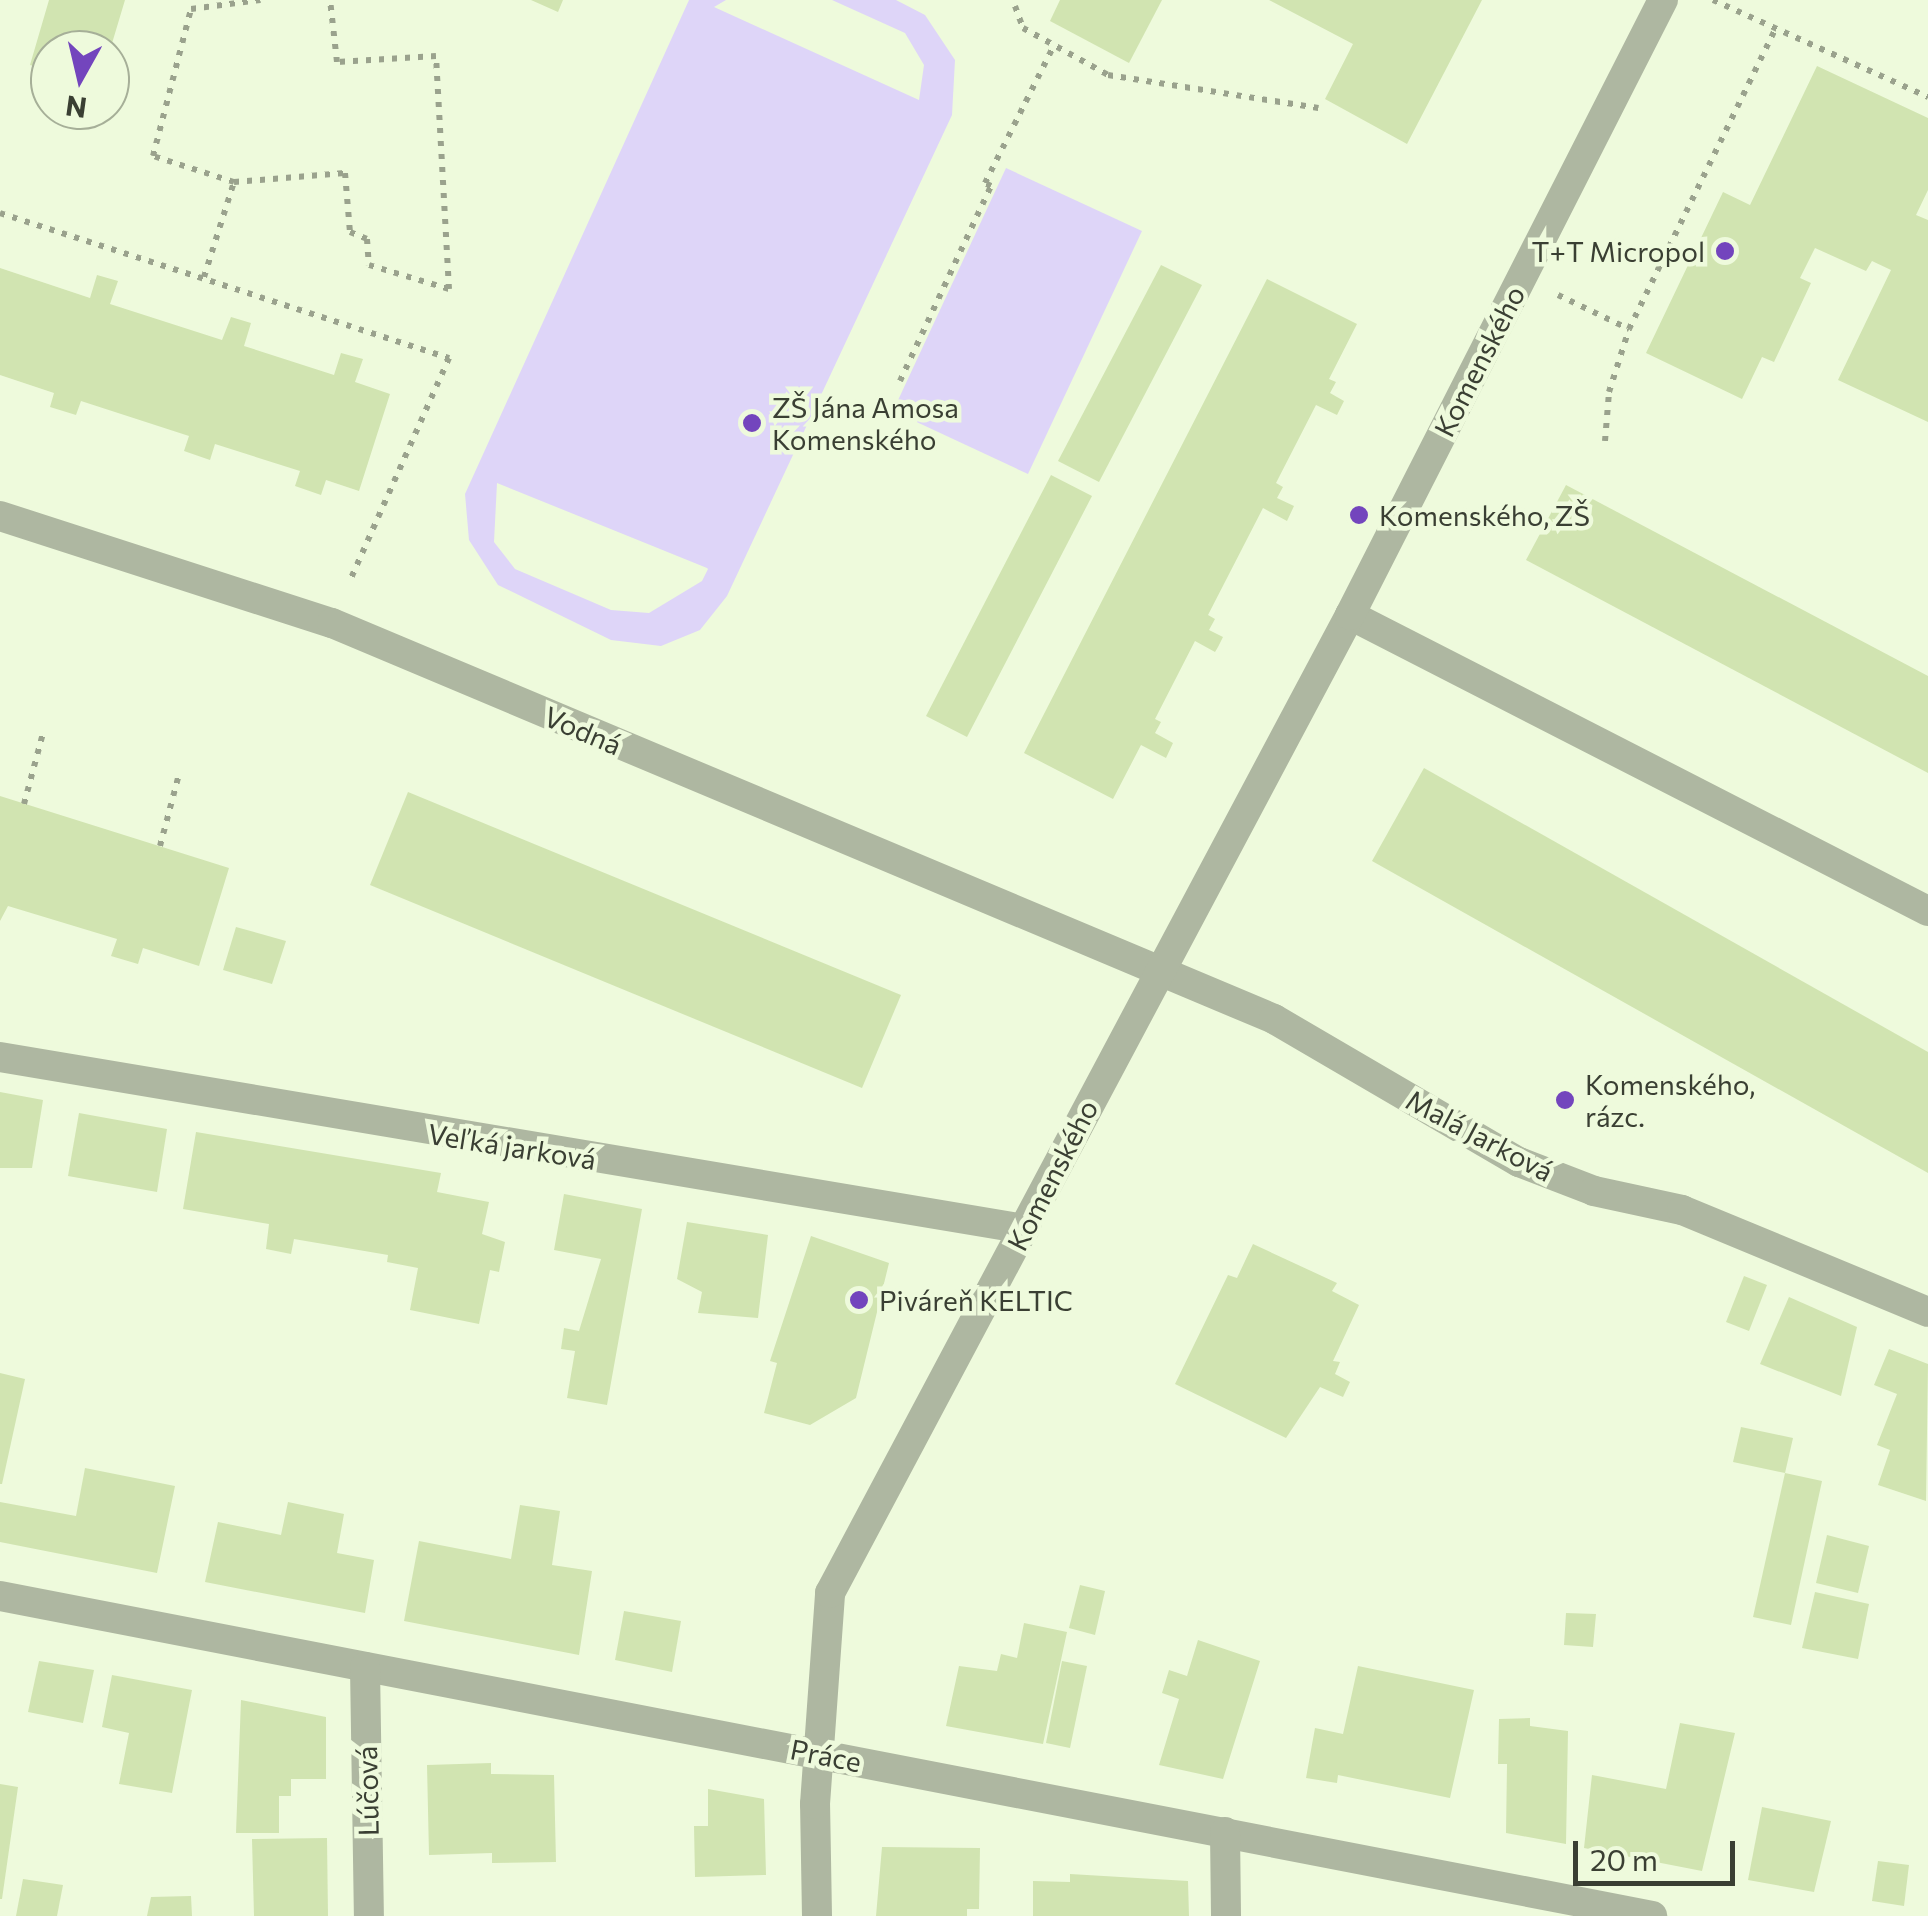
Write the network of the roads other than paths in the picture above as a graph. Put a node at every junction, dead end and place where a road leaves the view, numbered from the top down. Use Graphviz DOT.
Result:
graph roads {
  1 [pos="1663,0"];
  2 [pos="0,516"];
  3 [pos="1350,615"];
  4 [pos="1928,910"];
  5 [pos="1156,971"];
  6 [pos="0,1057"];
  7 [pos="1025,1229"];
  8 [pos="1928,1312"];
  9 [pos="0,1596"];
  10 [pos="365,1667"];
  11 [pos="818,1754"];
  12 [pos="1224,1832"];
  13 [pos="368,1916"];
  14 [pos="817,1916"];
  15 [pos="1226,1916"];
  16 [pos="1647,1916"];
  1 -- 3 [label="street, Komenského"];
  2 -- 5 [label="street, Vodná"];
  3 -- 4 [label="street"];
  3 -- 5 [label="street, Komenského"];
  5 -- 7 [label="street, Komenského"];
  5 -- 8 [label="street, Malá Jarková"];
  6 -- 7 [label="street, Veľká jarková"];
  7 -- 11 [label="street, Komenského"];
  9 -- 10 [label="street, Práce"];
  10 -- 11 [label="street, Práce"];
  10 -- 13 [label="street, Lúčová"];
  11 -- 12 [label="street, Práce"];
  11 -- 14 [label="street, Komenského"];
  12 -- 15 [label="street"];
  12 -- 16 [label="street, Práce"];
}
